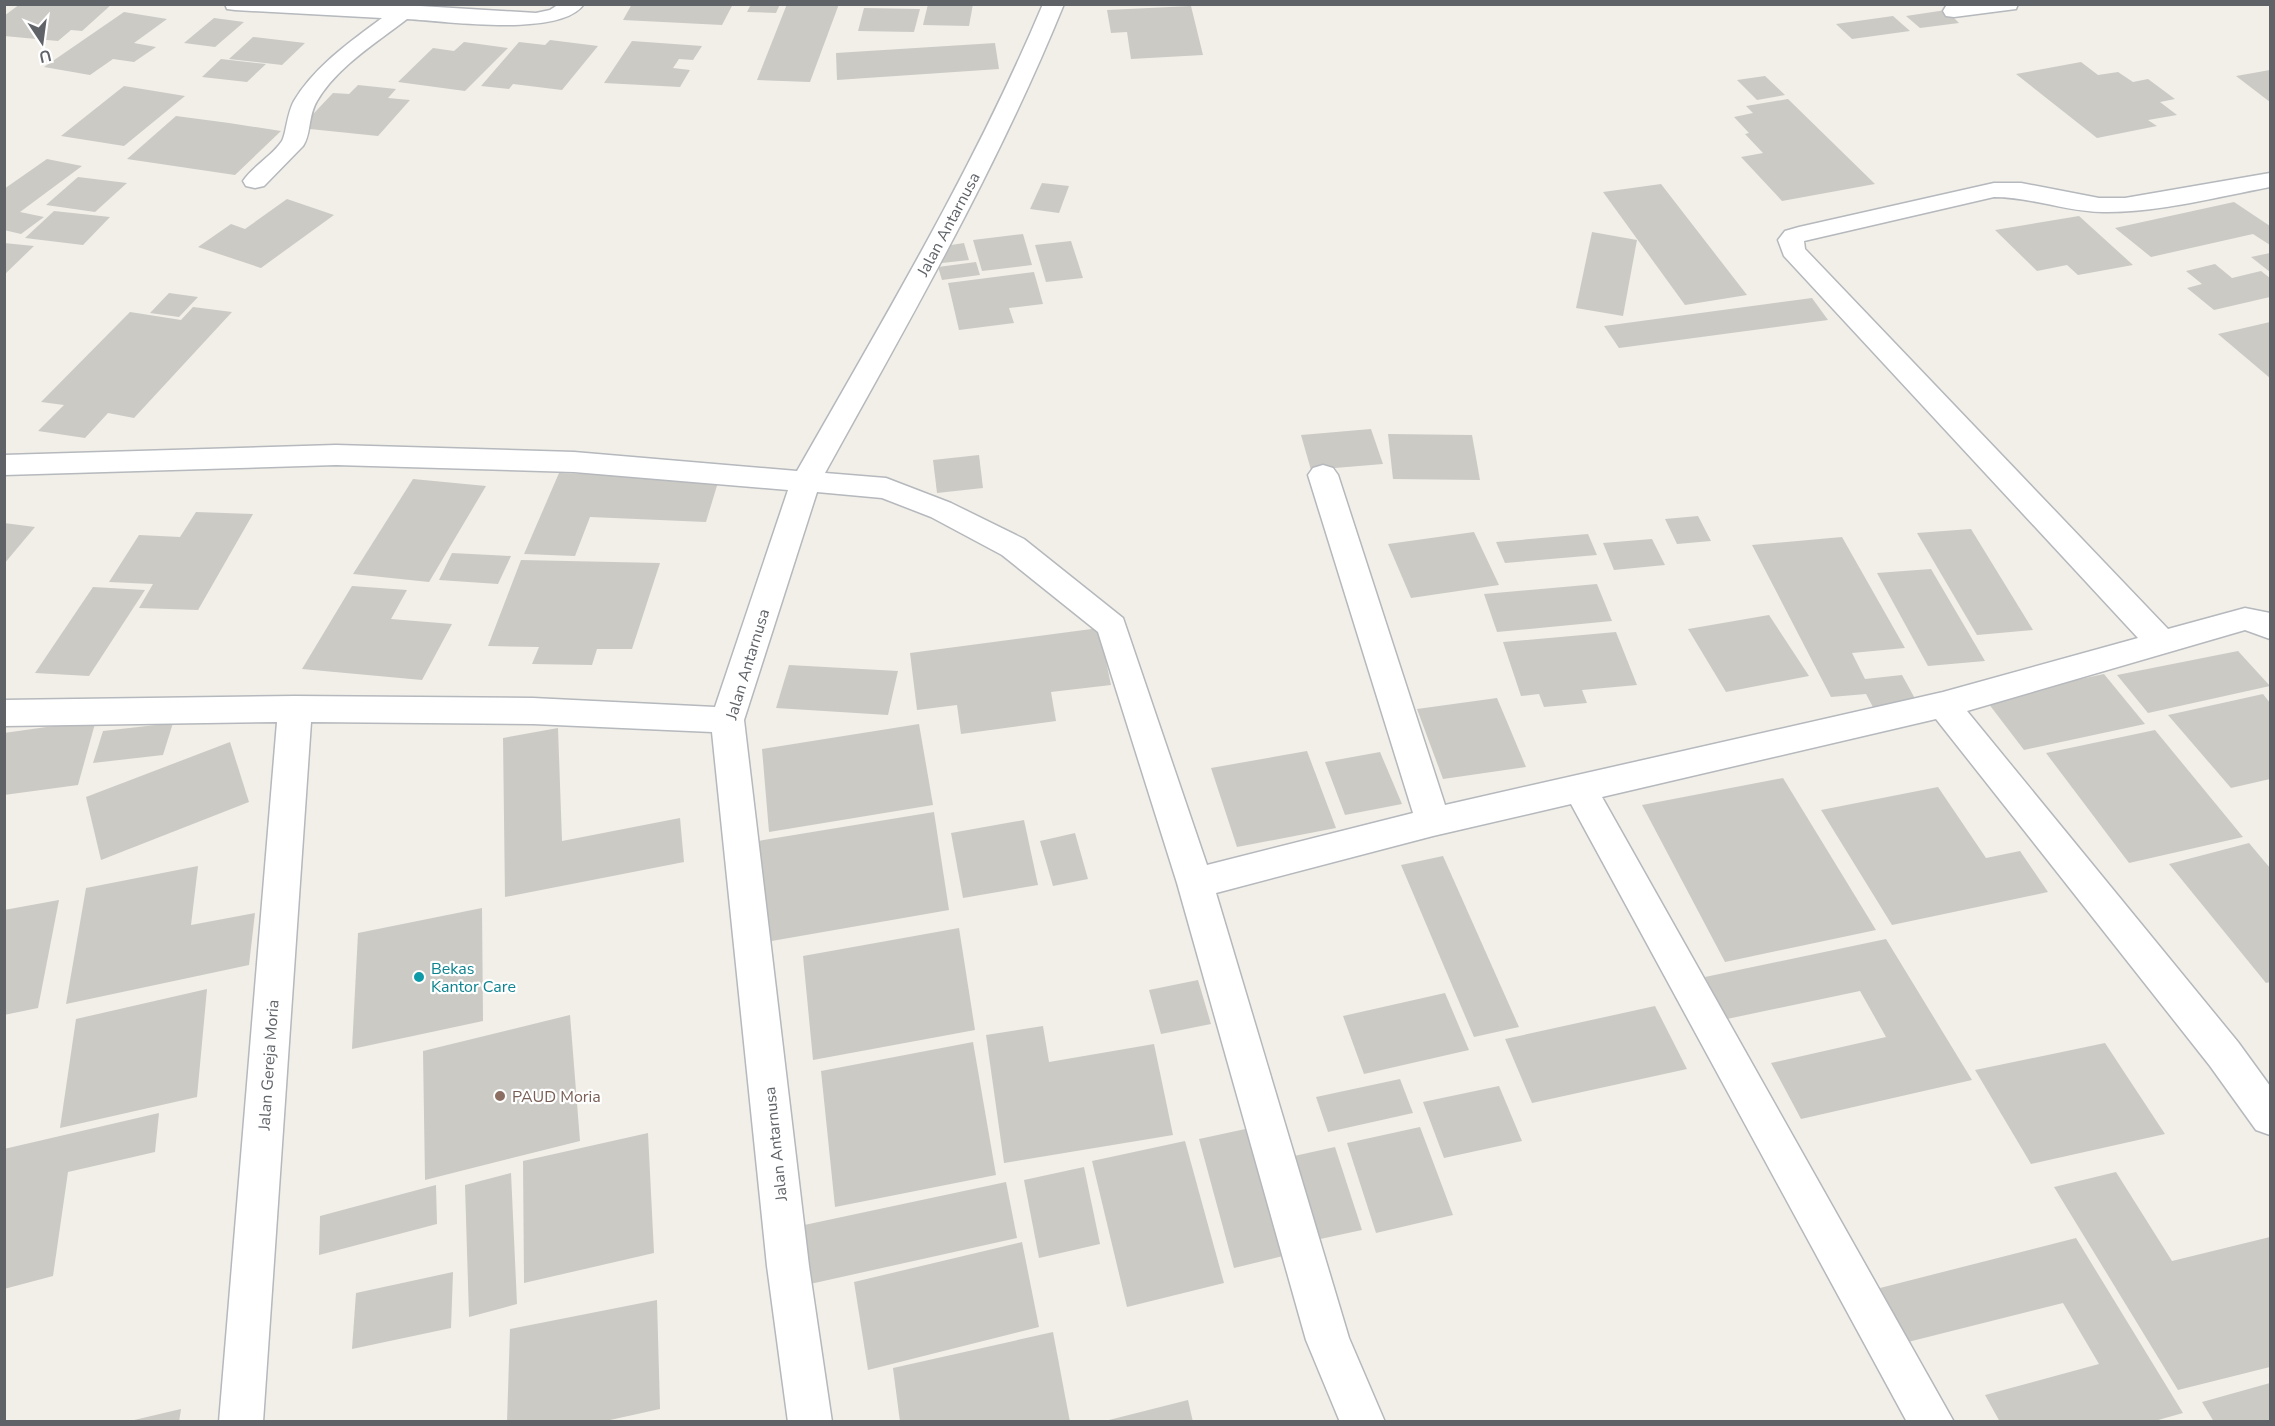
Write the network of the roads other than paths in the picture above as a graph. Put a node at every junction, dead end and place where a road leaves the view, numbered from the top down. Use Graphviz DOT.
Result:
graph roads {
  1 [pos="235,4"];
  2 [pos="574,4"];
  3 [pos="1054,4"];
  4 [pos="2008,4"];
  5 [pos="1945,8"];
  6 [pos="404,11"];
  7 [pos="2271,180"];
  8 [pos="255,181"];
  9 [pos="4,465"];
  10 [pos="1323,475"];
  11 [pos="805,483"];
  12 [pos="2271,628"];
  13 [pos="2162,643"];
  14 [pos="1943,705"];
  15 [pos="296,709"];
  16 [pos="4,713"];
  17 [pos="727,720"];
  18 [pos="1581,790"];
  19 [pos="1432,822"];
  20 [pos="1195,883"];
  21 [pos="2271,1117"];
  22 [pos="241,1422"];
  23 [pos="810,1422"];
  24 [pos="1363,1422"];
  25 [pos="1932,1422"];
  1 -- 6 [label="street"];
  2 -- 6 [label="street"];
  3 -- 11 [label="street, Jalan Antarnusa"];
  4 -- 5 [label="street"];
  6 -- 8 [label="street"];
  7 -- 13 [label="street"];
  9 -- 11 [label="street"];
  10 -- 19 [label="street"];
  11 -- 17 [label="street, Jalan Antarnusa"];
  11 -- 20 [label="street"];
  12 -- 13 [label="street"];
  13 -- 14 [label="street"];
  14 -- 18 [label="street"];
  14 -- 21 [label="street"];
  15 -- 16 [label="street"];
  15 -- 17 [label="street"];
  15 -- 22 [label="street, Jalan Gereja Moria"];
  17 -- 23 [label="street, Jalan Antarnusa"];
  18 -- 19 [label="street"];
  18 -- 25 [label="street"];
  19 -- 20 [label="street"];
  20 -- 24 [label="street"];
}
